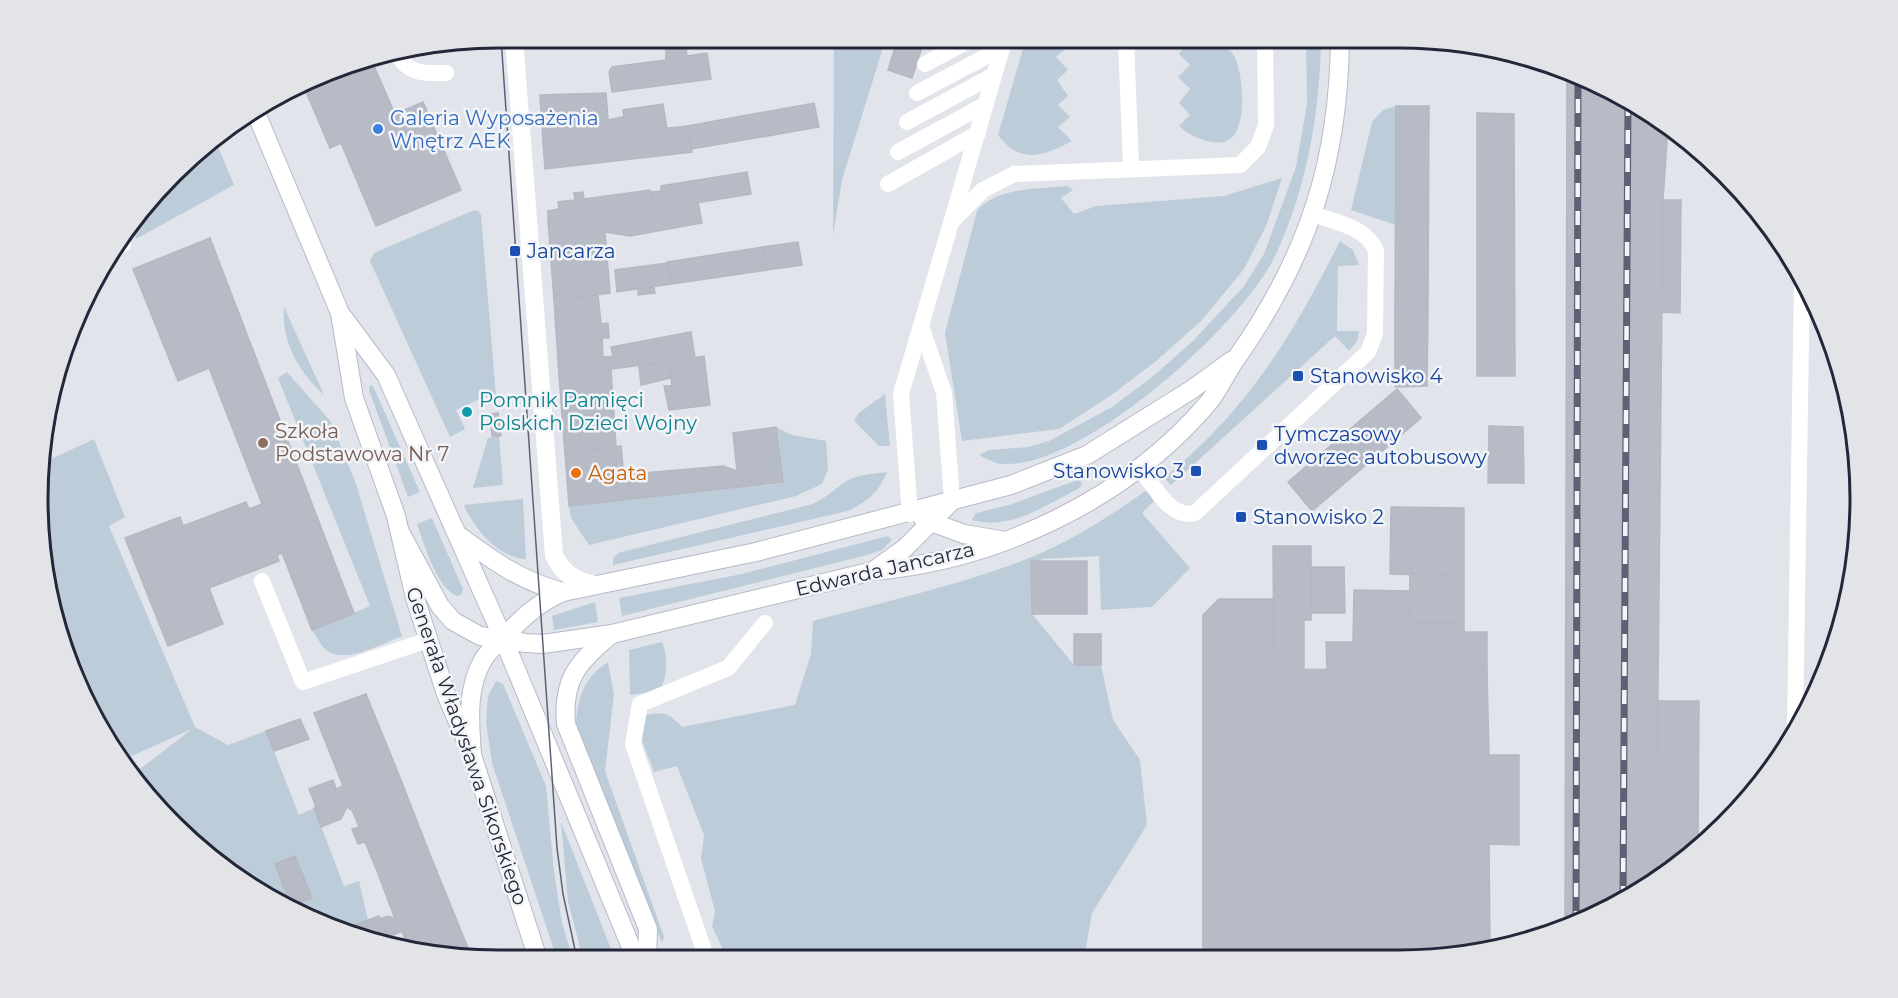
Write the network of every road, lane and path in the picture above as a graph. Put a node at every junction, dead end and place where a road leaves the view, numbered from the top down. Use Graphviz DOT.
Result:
graph roads {
  1 [pos="515,48"];
  2 [pos="956,48"];
  3 [pos="995,48"];
  4 [pos="1002,48"];
  5 [pos="1126,48"];
  6 [pos="1265,48"];
  7 [pos="1339,48"];
  8 [pos="401,59"];
  9 [pos="926,64"];
  10 [pos="446,73"];
  11 [pos="994,75"];
  12 [pos="917,93"];
  13 [pos="986,104"];
  14 [pos="258,118"];
  15 [pos="907,122"];
  16 [pos="978,133"];
  17 [pos="898,152"];
  18 [pos="1131,168"];
  19 [pos="888,184"];
  20 [pos="1312,214"];
  21 [pos="954,220"];
  22 [pos="1802,297"];
  23 [pos="340,313"];
  24 [pos="921,326"];
  25 [pos="1237,356"];
  26 [pos="1139,467"];
  27 [pos="952,500"];
  28 [pos="910,514"];
  29 [pos="931,523"];
  30 [pos="400,532"];
  31 [pos="457,533"];
  32 [pos="1003,541"];
  33 [pos="873,571"];
  34 [pos="262,581"];
  35 [pos="597,585"];
  36 [pos="563,592"];
  37 [pos="765,622"];
  38 [pos="612,634"];
  39 [pos="503,638"];
  40 [pos="428,640"];
  41 [pos="1795,713"];
  42 [pos="472,755"];
  43 [pos="535,950"];
  44 [pos="632,950"];
  45 [pos="647,950"];
  46 [pos="704,950"];
  1 -- 35 [label="street"];
  2 -- 9 [label="lane"];
  3 -- 12 [label="lane"];
  4 -- 11 [label="lane"];
  5 -- 18 [label="lane"];
  6 -- 18 [label="lane"];
  7 -- 20 [label="street, Edwarda Jancarza"];
  8 -- 10 [label="lane"];
  11 -- 13 [label="lane"];
  11 -- 15 [label="lane"];
  13 -- 16 [label="lane"];
  13 -- 17 [label="lane"];
  14 -- 23 [label="street"];
  16 -- 19 [label="lane"];
  16 -- 21 [label="lane"];
  18 -- 21 [label="lane"];
  20 -- 25 [label="street, Edwarda Jancarza"];
  20 -- 26 [label="lane"];
  21 -- 24 [label="lane"];
  22 -- 41 [label="lane"];
  23 -- 30 [label="street"];
  23 -- 31 [label="street"];
  24 -- 27 [label="lane"];
  24 -- 28 [label="lane"];
  25 -- 26 [label="street, Edwarda Jancarza"];
  25 -- 27 [label="street, Edwarda Jancarza"];
  26 -- 32 [label="street, Edwarda Jancarza"];
  27 -- 28 [label="street, Edwarda Jancarza"];
  27 -- 29 [label="street"];
  28 -- 29 [label="street"];
  28 -- 35 [label="street, Edwarda Jancarza"];
  29 -- 32 [label="street"];
  29 -- 33 [label="street"];
  30 -- 39 [label="street, Edwarda Jancarza"];
  30 -- 40 [label="street, Generała Władysława Sikorskiego"];
  31 -- 36 [label="street"];
  31 -- 39 [label="street"];
  32 -- 33 [label="street, Edwarda Jancarza"];
  33 -- 38 [label="street, Edwarda Jancarza"];
  34 -- 40 [label="lane"];
  35 -- 36 [label="street, Edwarda Jancarza"];
  36 -- 39 [label="street, Edwarda Jancarza"];
  37 -- 46 [label="lane"];
  38 -- 39 [label="street, Edwarda Jancarza"];
  38 -- 45 [label="street"];
  39 -- 42 [label="street, Edwarda Jancarza"];
  39 -- 44 [label="street"];
  40 -- 42 [label="street, Generała Władysława Sikorskiego"];
  42 -- 43 [label="street, Generała Władysława Sikorskiego"];
}
